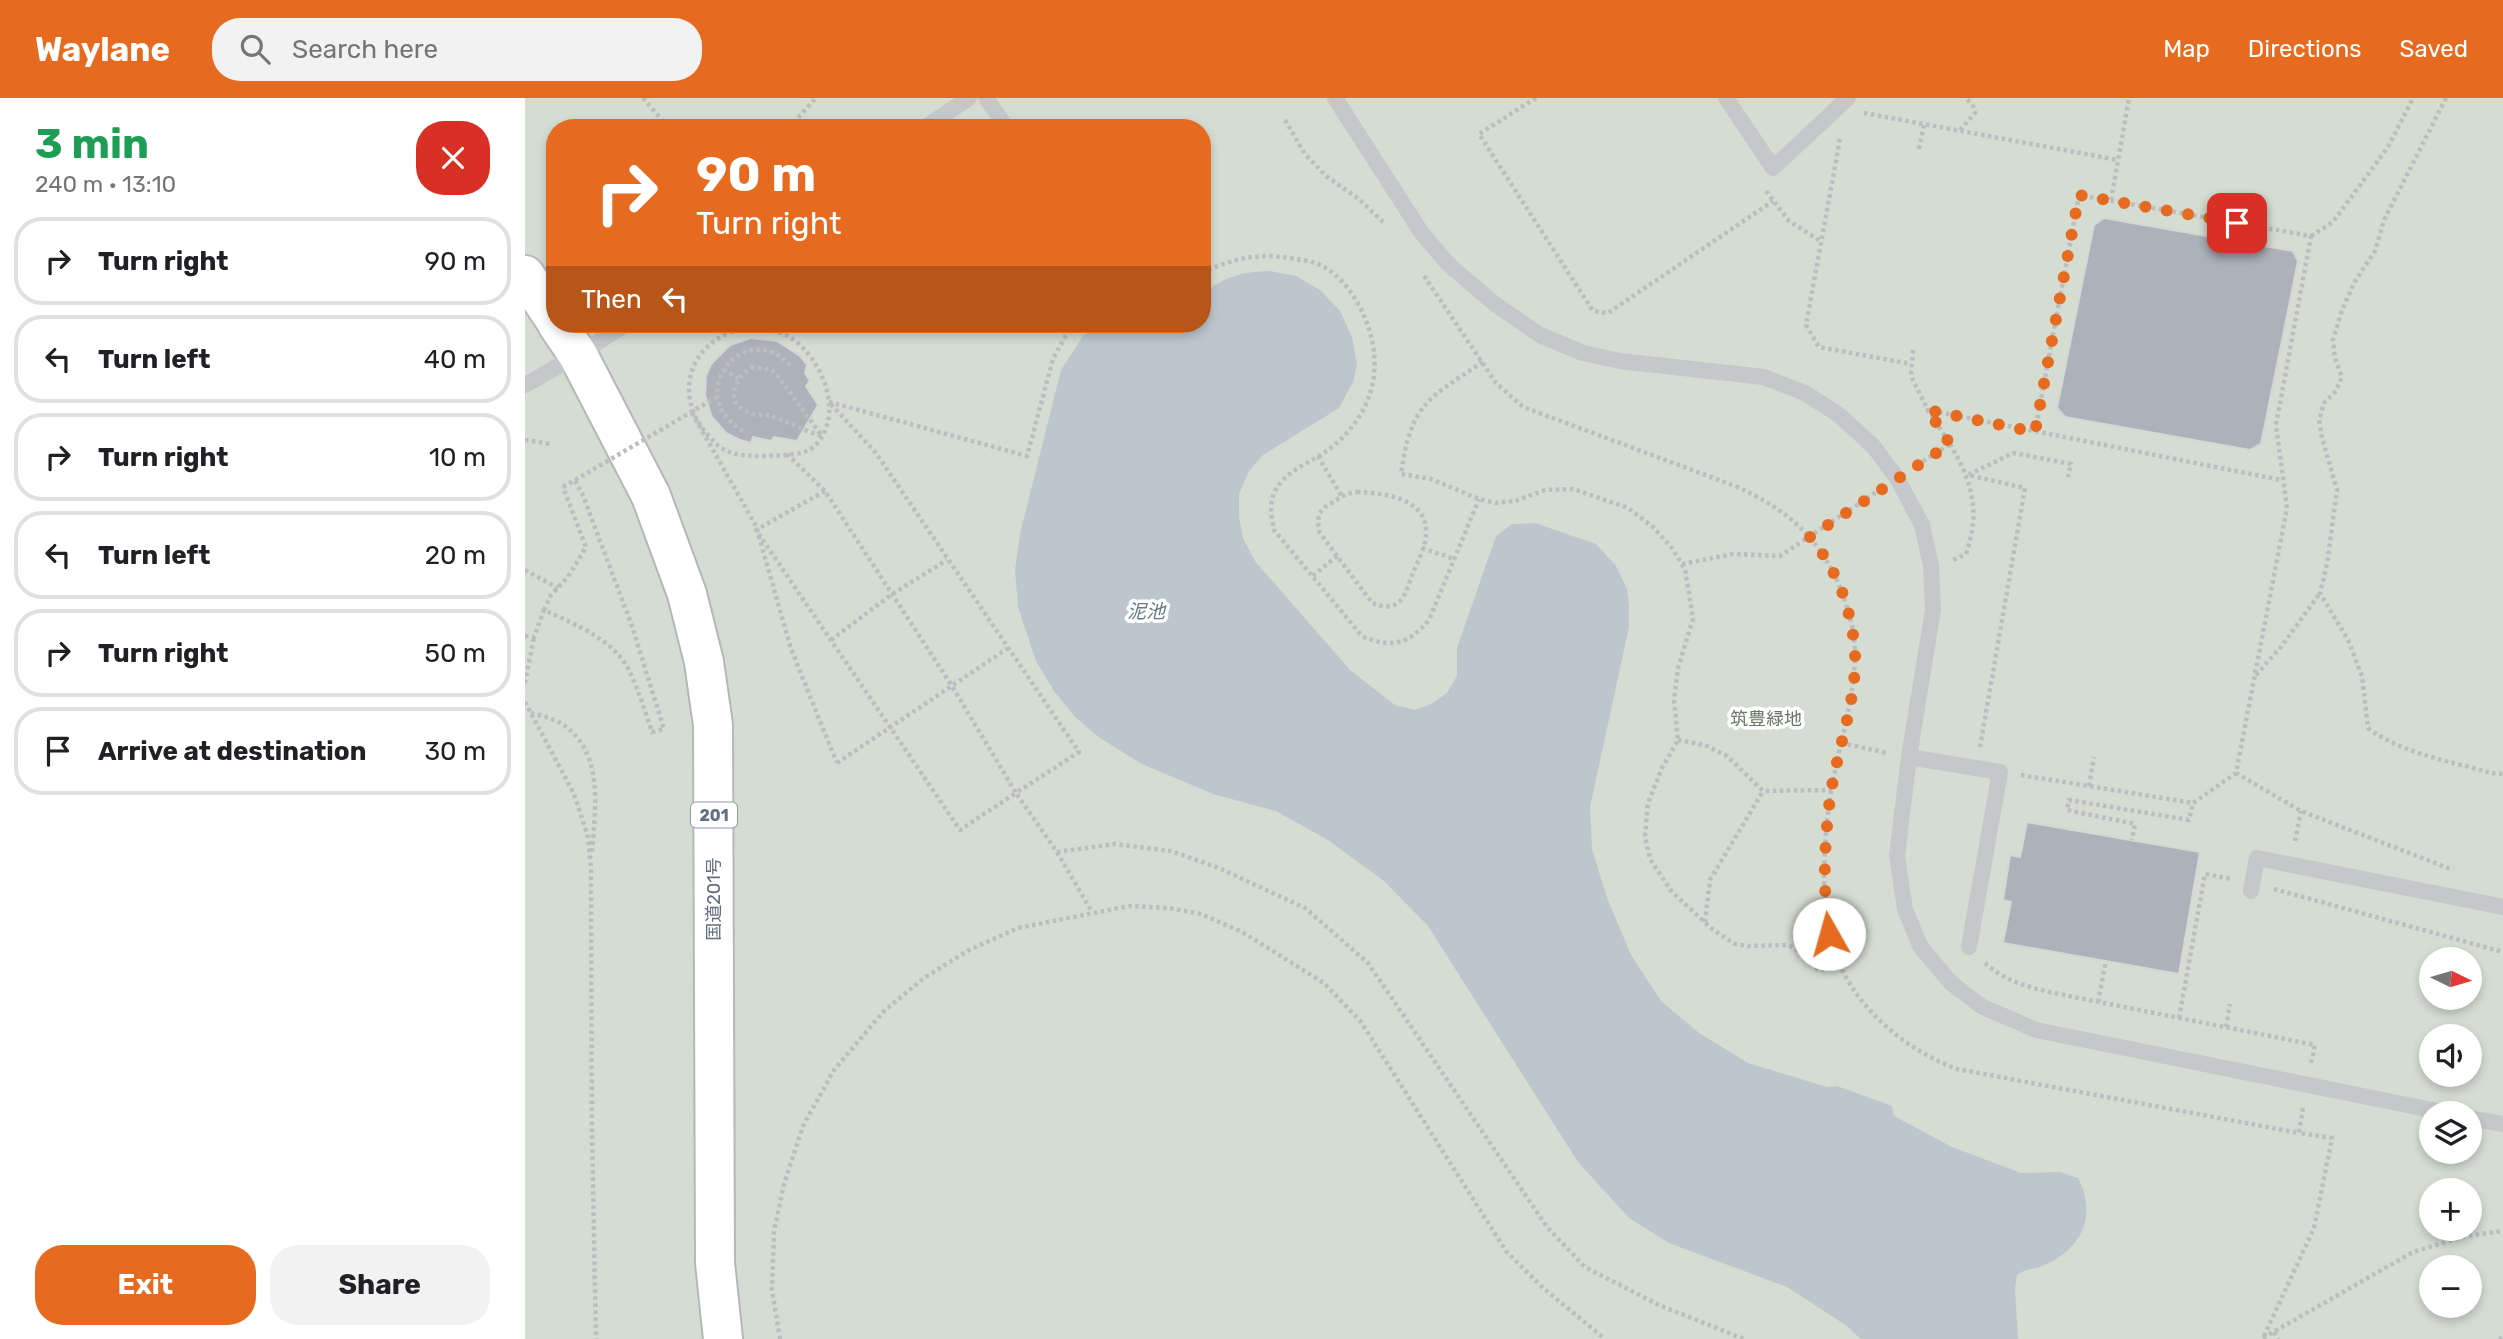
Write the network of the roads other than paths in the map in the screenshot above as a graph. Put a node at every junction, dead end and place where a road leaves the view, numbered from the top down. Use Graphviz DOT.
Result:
graph roads {
  1 [pos="969,98"];
  2 [pos="986,98"];
  3 [pos="1335,98"];
  4 [pos="1726,98"];
  5 [pos="1843,103"];
  6 [pos="938,119"];
  7 [pos="1001,119"];
  8 [pos="525,275"];
  9 [pos="546,307"];
  10 [pos="563,333"];
  11 [pos="612,333"];
  12 [pos="578,355"];
  13 [pos="525,385"];
  14 [pos="1909,757"];
  15 [pos="2252,887"];
  16 [pos="2503,906"];
  17 [pos="1969,947"];
  18 [pos="2419,1107"];
  19 [pos="2482,1120"];
  20 [pos="2503,1124"];
  21 [pos="723,1339"];
  1 -- 6 [label="lane"];
  2 -- 7 [label="lane"];
  3 -- 14 [label="lane"];
  4 -- 5 [label="lane"];
  8 -- 9 [label="highway, 国道201号 / 201"];
  10 -- 12 [label="highway, 国道201号 / 201"];
  11 -- 12 [label="lane"];
  12 -- 13 [label="lane"];
  12 -- 21 [label="highway, 国道201号 / 201"];
  14 -- 17 [label="lane"];
  14 -- 18 [label="lane"];
  15 -- 16 [label="lane"];
  19 -- 20 [label="lane"];
}
